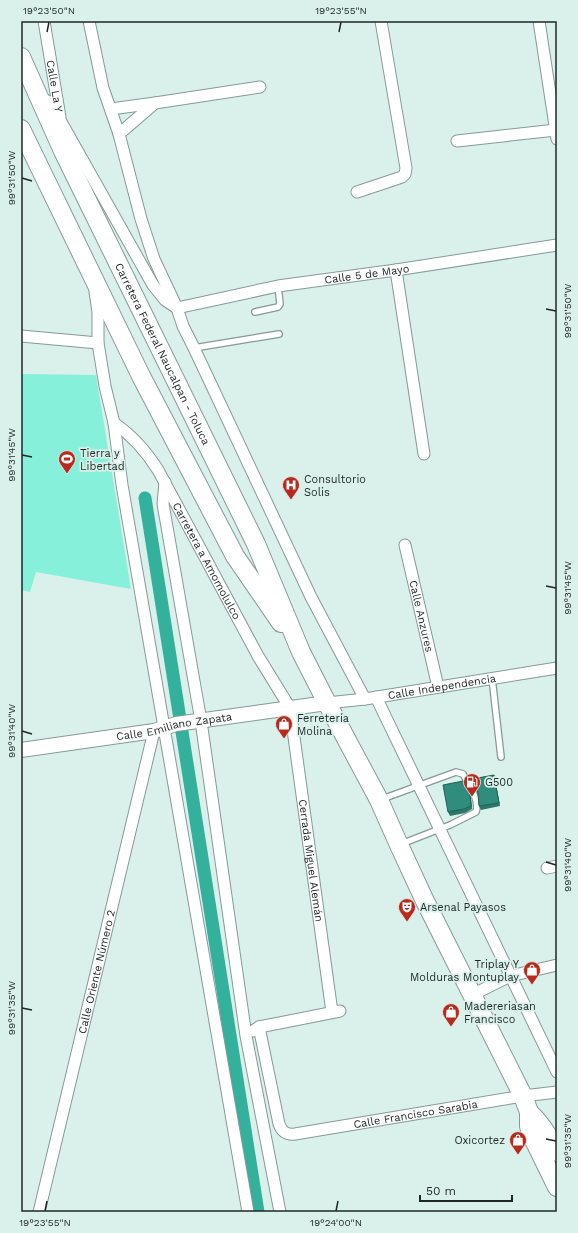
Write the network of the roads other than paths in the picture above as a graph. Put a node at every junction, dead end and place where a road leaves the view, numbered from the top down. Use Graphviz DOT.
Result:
graph roads {
  1 [pos="44,21"];
  2 [pos="88,21"];
  3 [pos="381,21"];
  4 [pos="539,21"];
  5 [pos="25,65"];
  6 [pos="260,87"];
  7 [pos="155,103"];
  8 [pos="111,109"];
  9 [pos="60,120"];
  10 [pos="21,129"];
  11 [pos="120,134"];
  12 [pos="556,135"];
  13 [pos="457,141"];
  14 [pos="63,151"];
  15 [pos="357,192"];
  16 [pos="557,245"];
  17 [pos="90,270"];
  18 [pos="396,270"];
  19 [pos="278,286"];
  20 [pos="177,308"];
  21 [pos="255,312"];
  22 [pos="278,334"];
  23 [pos="21,336"];
  24 [pos="98,343"];
  25 [pos="194,348"];
  26 [pos="114,423"];
  27 [pos="424,454"];
  28 [pos="165,482"];
  29 [pos="405,545"];
  30 [pos="301,652"];
  31 [pos="557,668"];
  32 [pos="492,678"];
  33 [pos="438,687"];
  34 [pos="376,697"];
  35 [pos="365,699"];
  36 [pos="327,703"];
  37 [pos="290,708"];
  38 [pos="177,726"];
  39 [pos="21,750"];
  40 [pos="501,757"];
  41 [pos="418,785"];
  42 [pos="379,800"];
  43 [pos="440,829"];
  44 [pos="399,845"];
  45 [pos="557,965"];
  46 [pos="510,976"];
  47 [pos="472,995"];
  48 [pos="259,1027"];
  49 [pos="246,1036"];
  50 [pos="557,1072"];
  51 [pos="557,1092"];
  52 [pos="526,1104"];
  53 [pos="557,1152"];
  54 [pos="557,1187"];
  55 [pos="39,1212"];
  56 [pos="248,1212"];
  57 [pos="280,1212"];
  1 -- 9 [label="street, Calle La Y"];
  2 -- 8 [label="street"];
  3 -- 15 [label="street"];
  4 -- 12 [label="street"];
  5 -- 9 [label="street"];
  5 -- 14 [label="main road, Carretera Federal Naucalpan - Toluca"];
  6 -- 7 [label="street"];
  7 -- 8 [label="street"];
  7 -- 11 [label="street"];
  8 -- 11 [label="street"];
  9 -- 14 [label="street, Calle La Y"];
  9 -- 20 [label="street"];
  10 -- 17 [label="main road, Carretera Federal Naucalpan - Toluca"];
  11 -- 20 [label="street"];
  12 -- 13 [label="street"];
  14 -- 30 [label="main road, Carretera Federal Naucalpan - Toluca"];
  16 -- 18 [label="street, Calle 5 de Mayo"];
  17 -- 24 [label="street"];
  17 -- 30 [label="main road, Carretera Federal Naucalpan - Toluca"];
  18 -- 19 [label="street, Calle 5 de Mayo"];
  18 -- 27 [label="street"];
  19 -- 20 [label="street, Calle 5 de Mayo"];
  19 -- 21 [label="lane"];
  20 -- 25 [label="street"];
  22 -- 25 [label="lane"];
  23 -- 24 [label="street"];
  24 -- 26 [label="street"];
  25 -- 35 [label="street"];
  26 -- 28 [label="street, Carretera a Amomolulco"];
  26 -- 38 [label="street"];
  28 -- 37 [label="street, Carretera a Amomolulco"];
  28 -- 38 [label="street"];
  29 -- 33 [label="street, Calle Anzures"];
  30 -- 36 [label="main road, Carretera Federal Naucalpan - Toluca"];
  31 -- 32 [label="street, Calle Independencia"];
  32 -- 33 [label="street, Calle Independencia"];
  32 -- 40 [label="lane"];
  33 -- 34 [label="street, Calle Independencia"];
  34 -- 35 [label="street, Calle Independencia"];
  34 -- 41 [label="street"];
  35 -- 36 [label="street, Calle Independencia"];
  36 -- 37 [label="street, Calle Emiliano Zapata"];
  36 -- 42 [label="main road, Carretera Federal Naucalpan - Toluca"];
  37 -- 38 [label="street, Calle Emiliano Zapata"];
  37 -- 48 [label="street, Cerrada Miguel Alemán"];
  38 -- 39 [label="street, Calle Emiliano Zapata"];
  38 -- 49 [label="street"];
  38 -- 55 [label="street, Calle Oriente Número 2"];
  38 -- 56 [label="street"];
  41 -- 42 [label="lane"];
  41 -- 43 [label="street"];
  41 -- 43 [label="lane"];
  42 -- 44 [label="main road, Carretera Federal Naucalpan - Toluca"];
  43 -- 44 [label="lane"];
  43 -- 46 [label="street"];
  44 -- 47 [label="main road, Carretera Federal Naucalpan - Toluca"];
  45 -- 46 [label="street"];
  46 -- 47 [label="street"];
  46 -- 50 [label="street"];
  47 -- 52 [label="main road, Carretera Federal Naucalpan - Toluca"];
  48 -- 49 [label="street"];
  48 -- 52 [label="street, Calle Francisco Sarabia"];
  49 -- 57 [label="street"];
  51 -- 52 [label="street, Calle Francisco Sarabia"];
  52 -- 53 [label="main road, Carretera Federal Naucalpan - Toluca"];
  52 -- 54 [label="main road, Carretera Federal Naucalpan - Toluca"];
}
